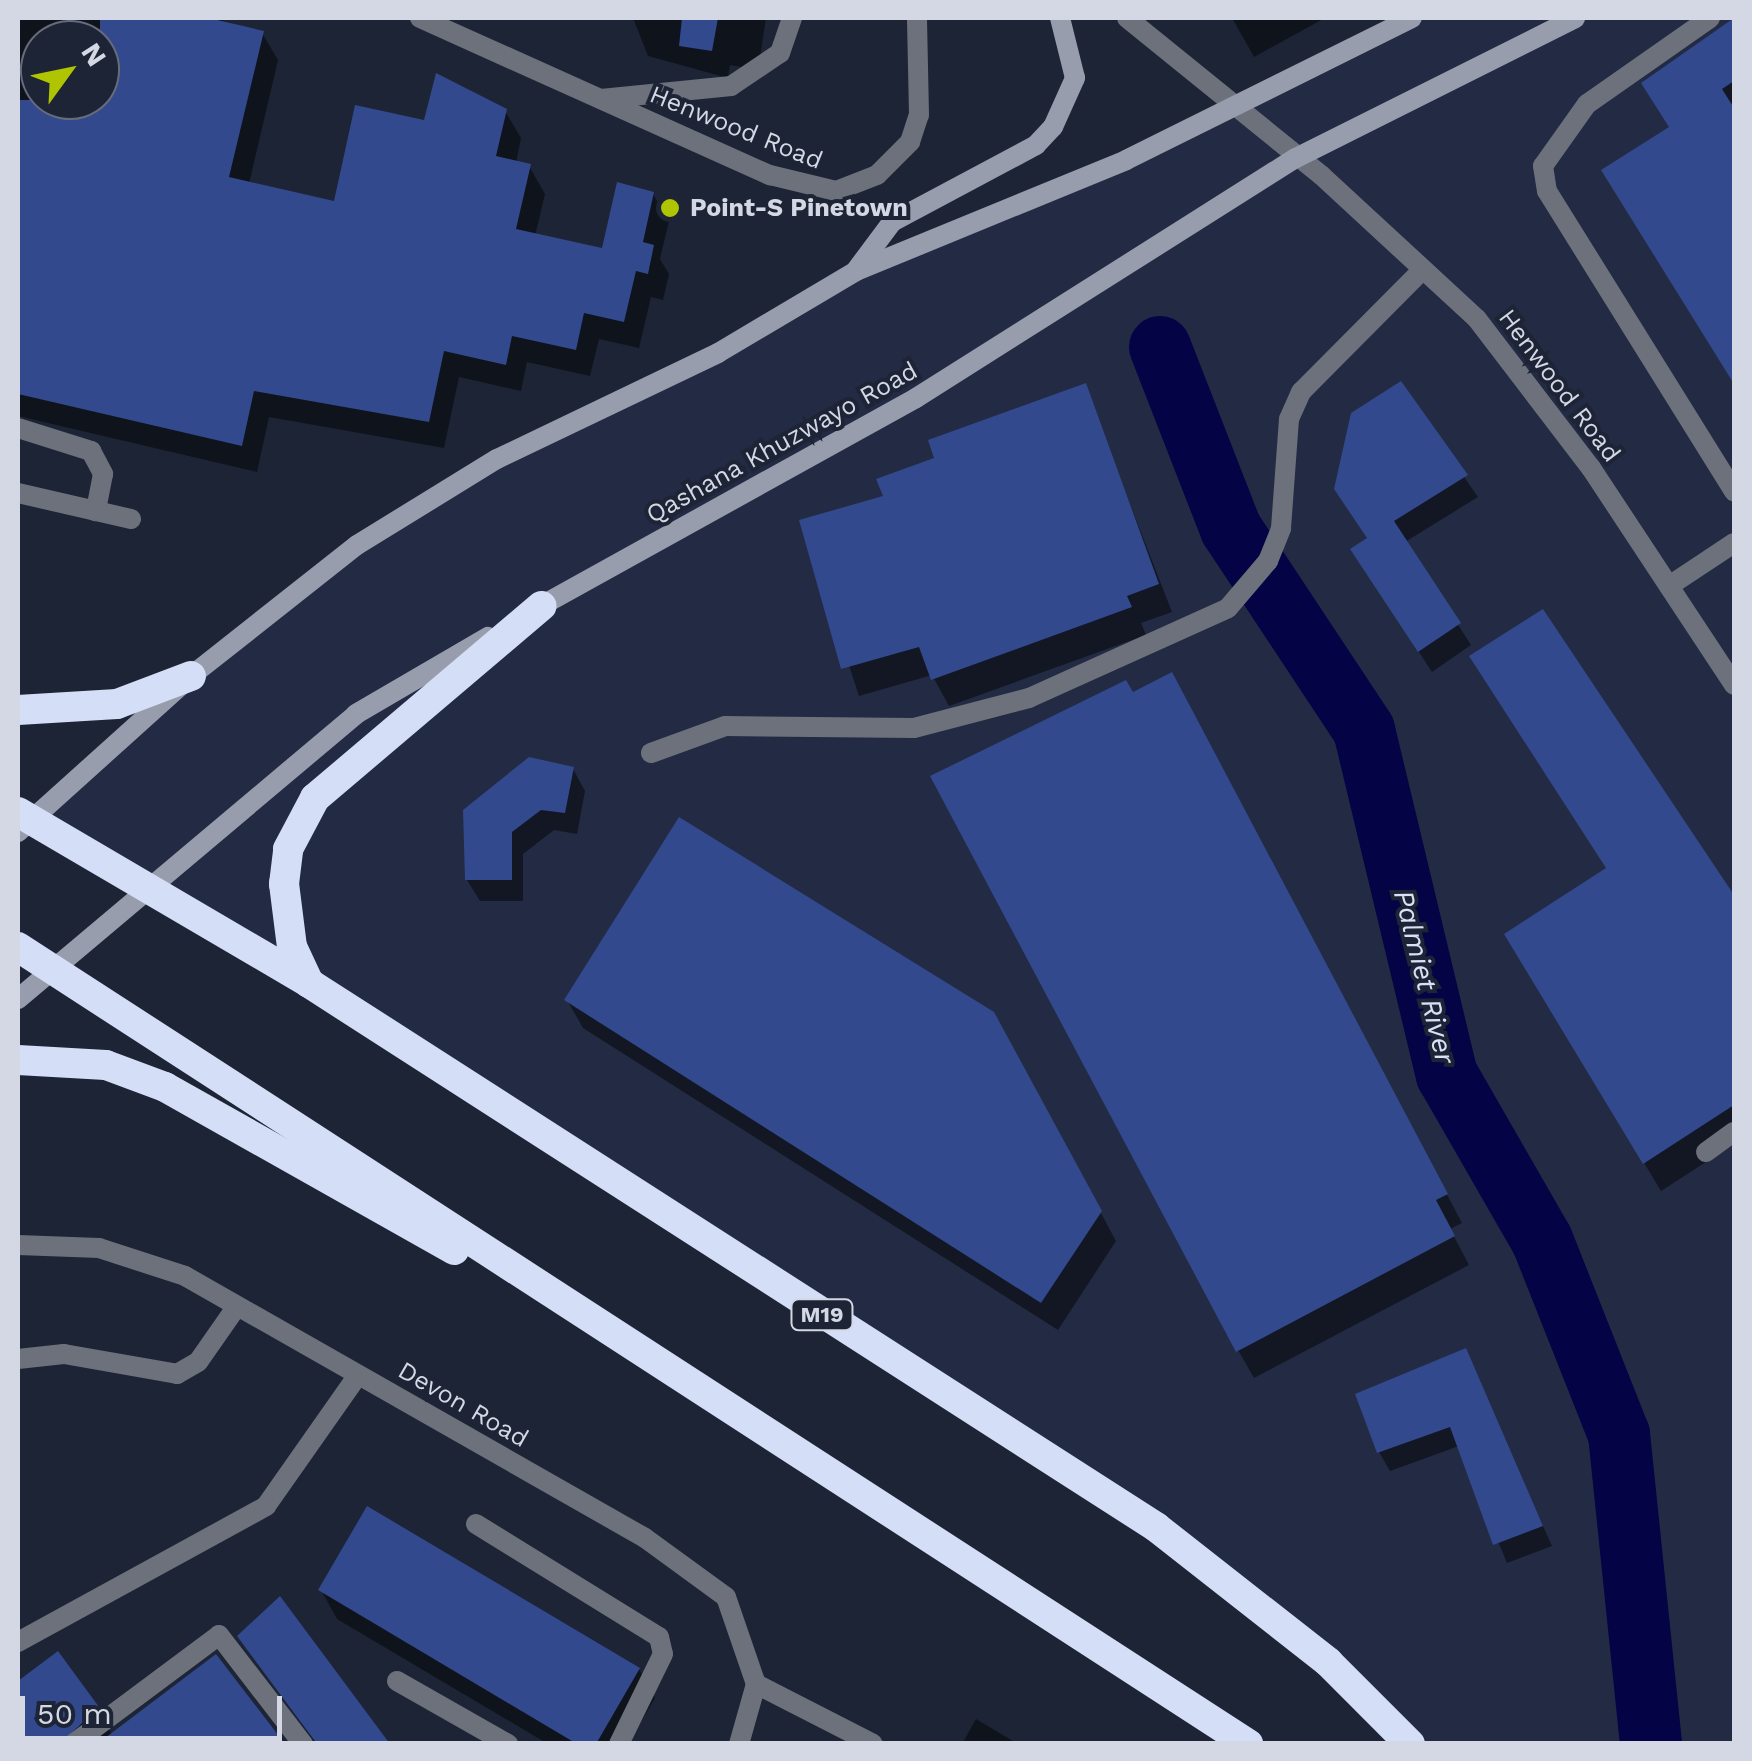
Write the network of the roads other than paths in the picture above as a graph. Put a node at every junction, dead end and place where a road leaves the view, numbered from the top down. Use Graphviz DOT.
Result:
graph roads {
  1 [pos="420,18"];
  2 [pos="792,18"];
  3 [pos="917,18"];
  4 [pos="1060,18"];
  5 [pos="1127,18"];
  6 [pos="1412,18"];
  7 [pos="1575,18"];
  8 [pos="1710,18"];
  9 [pos="602,99"];
  10 [pos="1229,106"];
  11 [pos="1296,158"];
  12 [pos="1422,270"];
  13 [pos="856,271"];
  14 [pos="18,428"];
  15 [pos="1734,492"];
  16 [pos="18,493"];
  17 [pos="96,512"];
  18 [pos="131,519"];
  19 [pos="1734,543"];
  20 [pos="1670,586"];
  21 [pos="541,606"];
  22 [pos="190,676"];
  23 [pos="1734,686"];
  24 [pos="18,710"];
  25 [pos="651,753"];
  26 [pos="22,821"];
  27 [pos="147,889"];
  28 [pos="18,948"];
  29 [pos="52,968"];
  30 [pos="310,983"];
  31 [pos="18,999"];
  32 [pos="18,1060"];
  33 [pos="1734,1132"];
  34 [pos="1706,1152"];
  35 [pos="18,1245"];
  36 [pos="544,1288"];
  37 [pos="236,1306"];
  38 [pos="18,1360"];
  39 [pos="358,1374"];
  40 [pos="476,1524"];
  41 [pos="18,1642"];
  42 [pos="397,1682"];
  43 [pos="756,1684"];
  44 [pos="73,1744"];
  45 [pos="303,1744"];
  46 [pos="508,1744"];
  47 [pos="619,1744"];
  48 [pos="738,1744"];
  49 [pos="872,1744"];
  50 [pos="1248,1744"];
  51 [pos="1410,1744"];
  1 -- 9 [label="street, Henwood Road"];
  2 -- 9 [label="street"];
  3 -- 9 [label="street, Henwood Road"];
  4 -- 13 [label="main road"];
  5 -- 10 [label="street, Henwood Road"];
  6 -- 10 [label="main road"];
  7 -- 11 [label="main road, Qashana Khuzwayo Road"];
  8 -- 15 [label="street"];
  10 -- 11 [label="street, Henwood Road"];
  10 -- 13 [label="main road"];
  11 -- 12 [label="street, Henwood Road"];
  11 -- 21 [label="main road, Qashana Khuzwayo Road"];
  12 -- 20 [label="street, Henwood Road"];
  12 -- 25 [label="street"];
  13 -- 22 [label="main road"];
  14 -- 17 [label="street"];
  16 -- 17 [label="street"];
  17 -- 18 [label="street"];
  19 -- 20 [label="street"];
  20 -- 23 [label="street, Henwood Road"];
  21 -- 27 [label="main road, Qashana Khuzwayo Road"];
  21 -- 30 [label="highway"];
  22 -- 24 [label="highway"];
  22 -- 26 [label="main road"];
  26 -- 27 [label="highway, M19"];
  27 -- 29 [label="main road, Qashana Khuzwayo Road"];
  27 -- 30 [label="highway, M19"];
  28 -- 29 [label="highway"];
  29 -- 31 [label="main road, Qashana Khuzwayo Road"];
  29 -- 36 [label="highway"];
  30 -- 51 [label="highway, M19"];
  32 -- 36 [label="highway"];
  33 -- 34 [label="street"];
  35 -- 37 [label="street, Devon Road"];
  36 -- 50 [label="highway"];
  37 -- 38 [label="street"];
  37 -- 39 [label="street, Devon Road"];
  39 -- 41 [label="street"];
  39 -- 43 [label="street, Devon Road"];
  40 -- 47 [label="street"];
  42 -- 46 [label="street"];
  43 -- 48 [label="street"];
  43 -- 49 [label="street"];
  44 -- 45 [label="street"];
}
